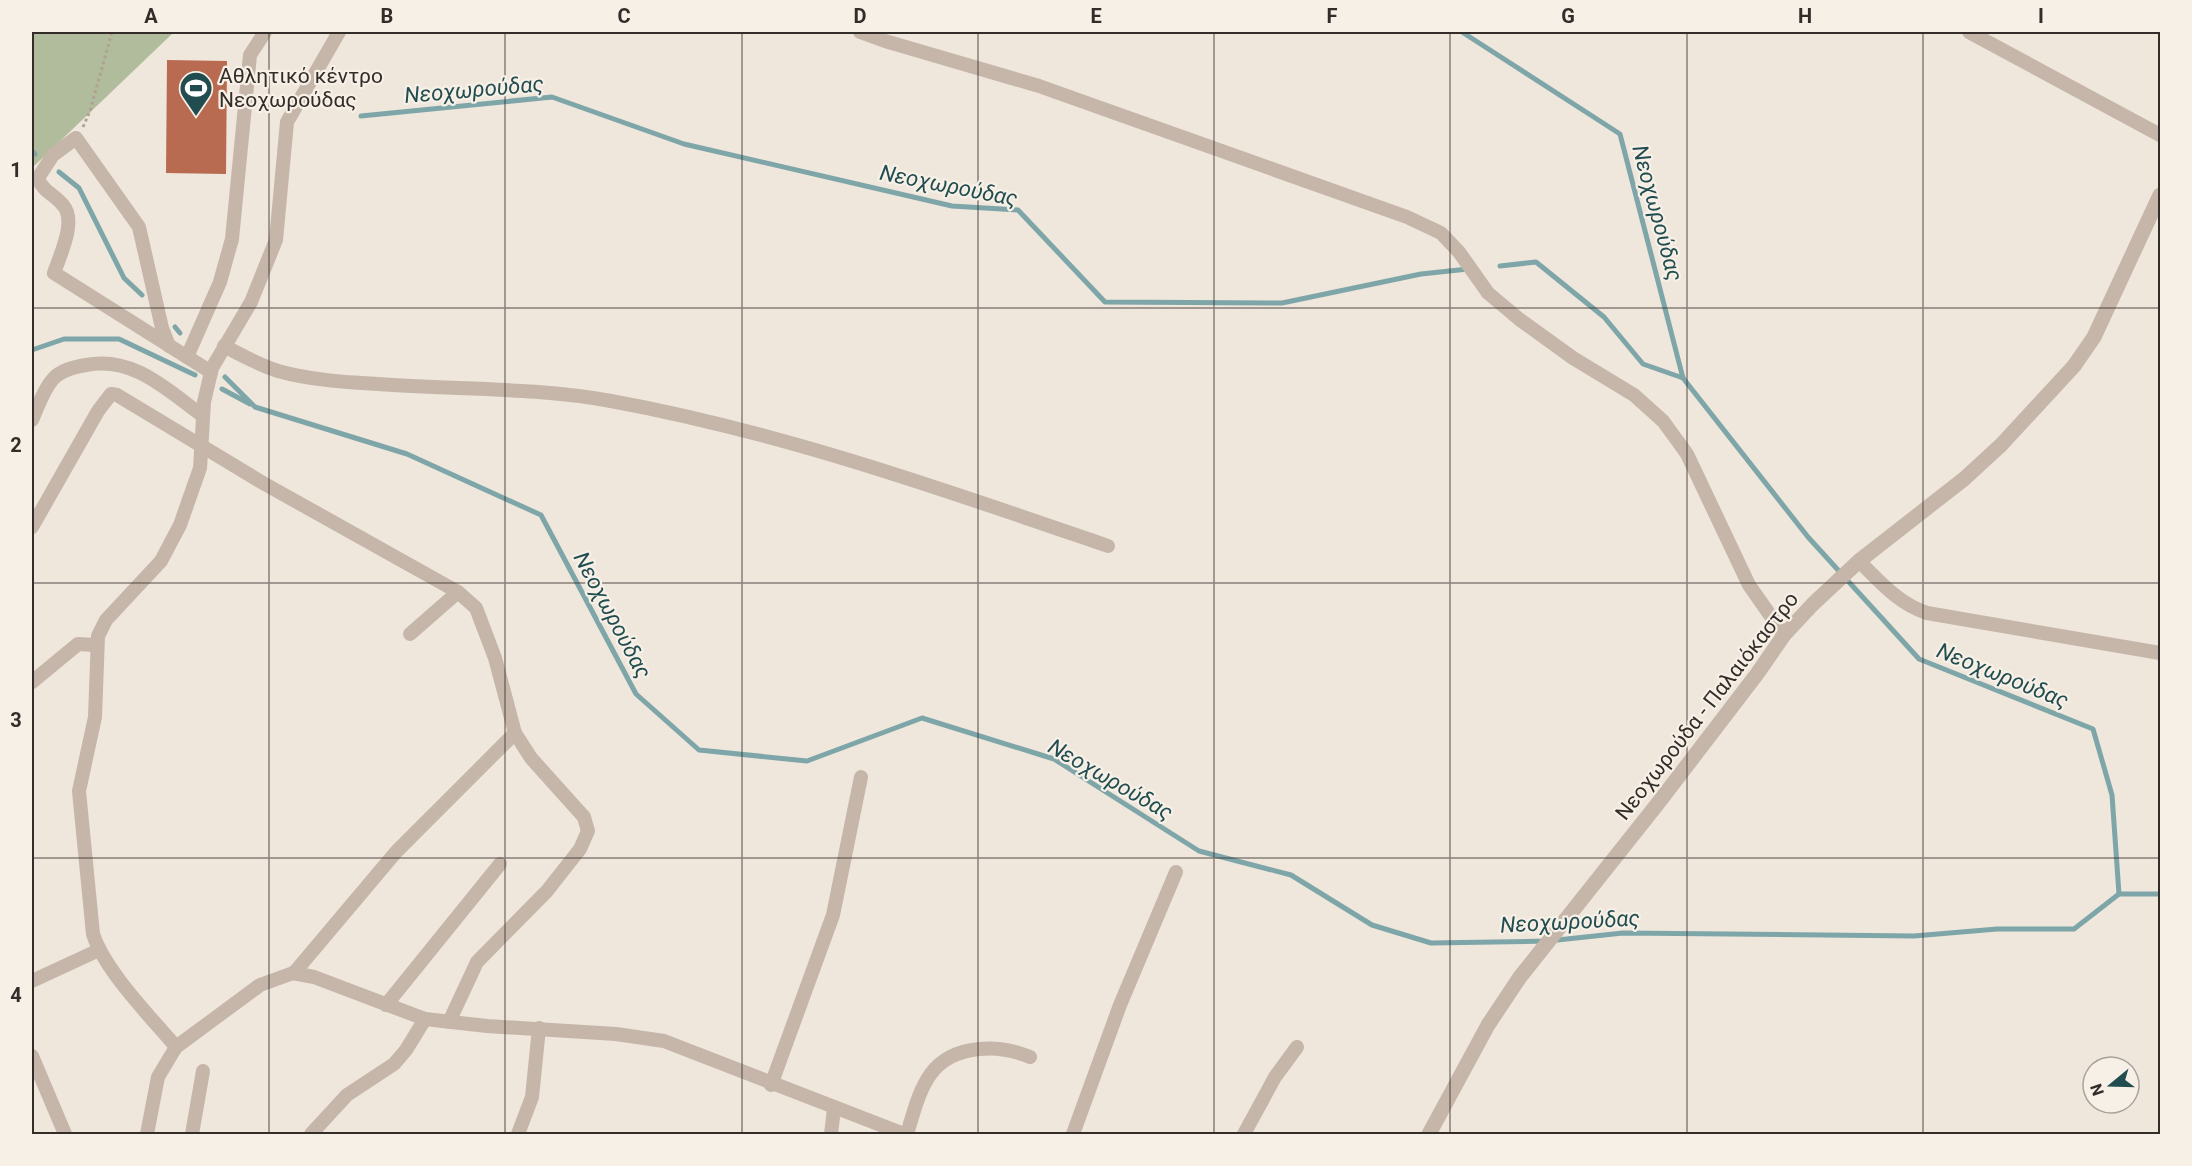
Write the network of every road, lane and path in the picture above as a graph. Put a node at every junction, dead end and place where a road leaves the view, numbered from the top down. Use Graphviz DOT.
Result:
graph roads {
  1 [pos="112,32"];
  2 [pos="266,32"];
  3 [pos="339,32"];
  4 [pos="860,32"];
  5 [pos="1969,32"];
  6 [pos="2160,135"];
  7 [pos="75,138"];
  8 [pos="2160,195"];
  9 [pos="169,346"];
  10 [pos="224,346"];
  11 [pos="188,357"];
  12 [pos="211,372"];
  13 [pos="203,417"];
  14 [pos="32,420"];
  15 [pos="203,447"];
  16 [pos="32,527"];
  17 [pos="1108,546"];
  18 [pos="1859,561"];
  19 [pos="458,592"];
  20 [pos="410,634"];
  21 [pos="1784,635"];
  22 [pos="95,645"];
  23 [pos="2160,653"];
  24 [pos="32,682"];
  25 [pos="515,733"];
  26 [pos="861,777"];
  27 [pos="501,864"];
  28 [pos="1176,872"];
  29 [pos="99,950"];
  30 [pos="294,973"];
  31 [pos="32,981"];
  32 [pos="386,1005"];
  33 [pos="425,1018"];
  34 [pos="449,1022"];
  35 [pos="539,1028"];
  36 [pos="176,1047"];
  37 [pos="1297,1047"];
  38 [pos="32,1056"];
  39 [pos="1030,1057"];
  40 [pos="203,1071"];
  41 [pos="771,1085"];
  42 [pos="834,1109"];
  43 [pos="64,1134"];
  44 [pos="147,1134"];
  45 [pos="192,1134"];
  46 [pos="311,1134"];
  47 [pos="518,1134"];
  48 [pos="831,1134"];
  49 [pos="905,1134"];
  50 [pos="1073,1134"];
  51 [pos="1244,1134"];
  52 [pos="1430,1134"];
  1 -- 7 [label="path"];
  2 -- 11 [label="street"];
  3 -- 10 [label="street"];
  4 -- 21 [label="street"];
  5 -- 6 [label="street"];
  7 -- 9 [label="street"];
  7 -- 9 [label="street"];
  8 -- 18 [label="street, Νεοχωρούδα - Παλαιόκαστρο"];
  9 -- 11 [label="street"];
  10 -- 12 [label="street"];
  10 -- 17 [label="street"];
  11 -- 12 [label="street"];
  12 -- 13 [label="street"];
  13 -- 14 [label="street"];
  13 -- 15 [label="street"];
  15 -- 16 [label="street"];
  15 -- 19 [label="street"];
  15 -- 22 [label="street"];
  18 -- 21 [label="street, Νεοχωρούδα - Παλαιόκαστρο"];
  18 -- 23 [label="street"];
  19 -- 20 [label="street"];
  19 -- 25 [label="street"];
  21 -- 52 [label="street, Νεοχωρούδα - Παλαιόκαστρο"];
  22 -- 24 [label="street"];
  22 -- 29 [label="street"];
  25 -- 30 [label="street"];
  25 -- 34 [label="street"];
  26 -- 41 [label="street"];
  27 -- 32 [label="street"];
  28 -- 50 [label="street"];
  29 -- 31 [label="street"];
  29 -- 36 [label="street"];
  30 -- 32 [label="street"];
  30 -- 36 [label="street"];
  32 -- 33 [label="street"];
  33 -- 34 [label="street"];
  33 -- 46 [label="street"];
  34 -- 35 [label="street"];
  35 -- 41 [label="street"];
  35 -- 47 [label="street"];
  36 -- 44 [label="street"];
  37 -- 51 [label="street"];
  38 -- 43 [label="street"];
  39 -- 49 [label="street"];
  40 -- 45 [label="street"];
  41 -- 42 [label="street"];
  42 -- 48 [label="street"];
  42 -- 49 [label="street"];
}
